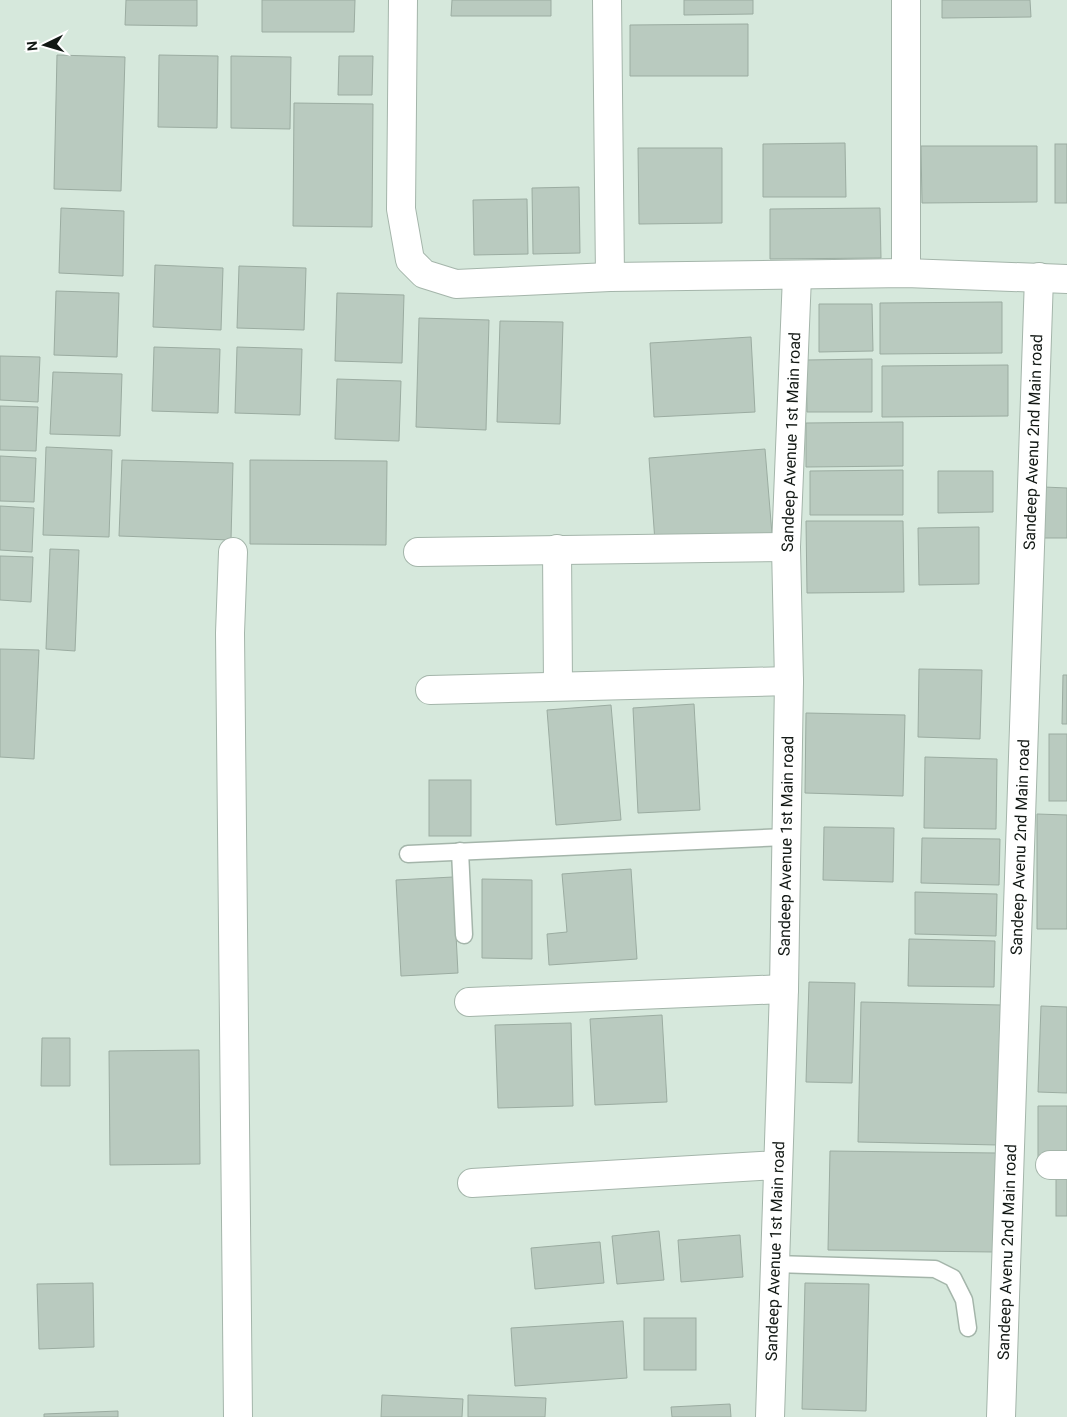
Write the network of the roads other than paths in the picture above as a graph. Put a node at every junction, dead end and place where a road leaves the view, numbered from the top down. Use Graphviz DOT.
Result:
graph roads {
  1 [pos="403,0"];
  2 [pos="607,0"];
  3 [pos="906,0"];
  4 [pos="906,273"];
  5 [pos="797,276"];
  6 [pos="610,277"];
  7 [pos="1039,277"];
  8 [pos="1067,279"];
  9 [pos="786,547"];
  10 [pos="557,549"];
  11 [pos="233,552"];
  12 [pos="418,552"];
  13 [pos="788,681"];
  14 [pos="558,686"];
  15 [pos="430,690"];
  16 [pos="786,837"];
  17 [pos="460,852"];
  18 [pos="408,854"];
  19 [pos="464,935"];
  20 [pos="784,989"];
  21 [pos="469,1002"];
  22 [pos="778,1165"];
  23 [pos="472,1183"];
  24 [pos="775,1264"];
  25 [pos="968,1328"];
  26 [pos="238,1417"];
  27 [pos="770,1417"];
  28 [pos="1001,1417"];
  1 -- 6 [label="street"];
  2 -- 6 [label="street"];
  3 -- 4 [label="street"];
  4 -- 5 [label="street"];
  4 -- 7 [label="street"];
  5 -- 6 [label="street"];
  5 -- 9 [label="street, Sandeep Avenue 1st Main road"];
  7 -- 8 [label="street"];
  7 -- 28 [label="street, Sandeep Avenu 2nd Main road"];
  9 -- 10 [label="street"];
  9 -- 13 [label="street, Sandeep Avenue 1st Main road"];
  10 -- 12 [label="street"];
  10 -- 14 [label="street"];
  11 -- 26 [label="street"];
  13 -- 14 [label="street"];
  13 -- 16 [label="street, Sandeep Avenue 1st Main road"];
  14 -- 15 [label="street"];
  16 -- 17 [label="lane"];
  16 -- 20 [label="street, Sandeep Avenue 1st Main road"];
  17 -- 18 [label="lane"];
  17 -- 19 [label="lane"];
  20 -- 21 [label="street"];
  20 -- 22 [label="street, Sandeep Avenue 1st Main road"];
  22 -- 23 [label="street"];
  22 -- 24 [label="street, Sandeep Avenue 1st Main road"];
  24 -- 25 [label="lane"];
  24 -- 27 [label="street, Sandeep Avenue 1st Main road"];
}
